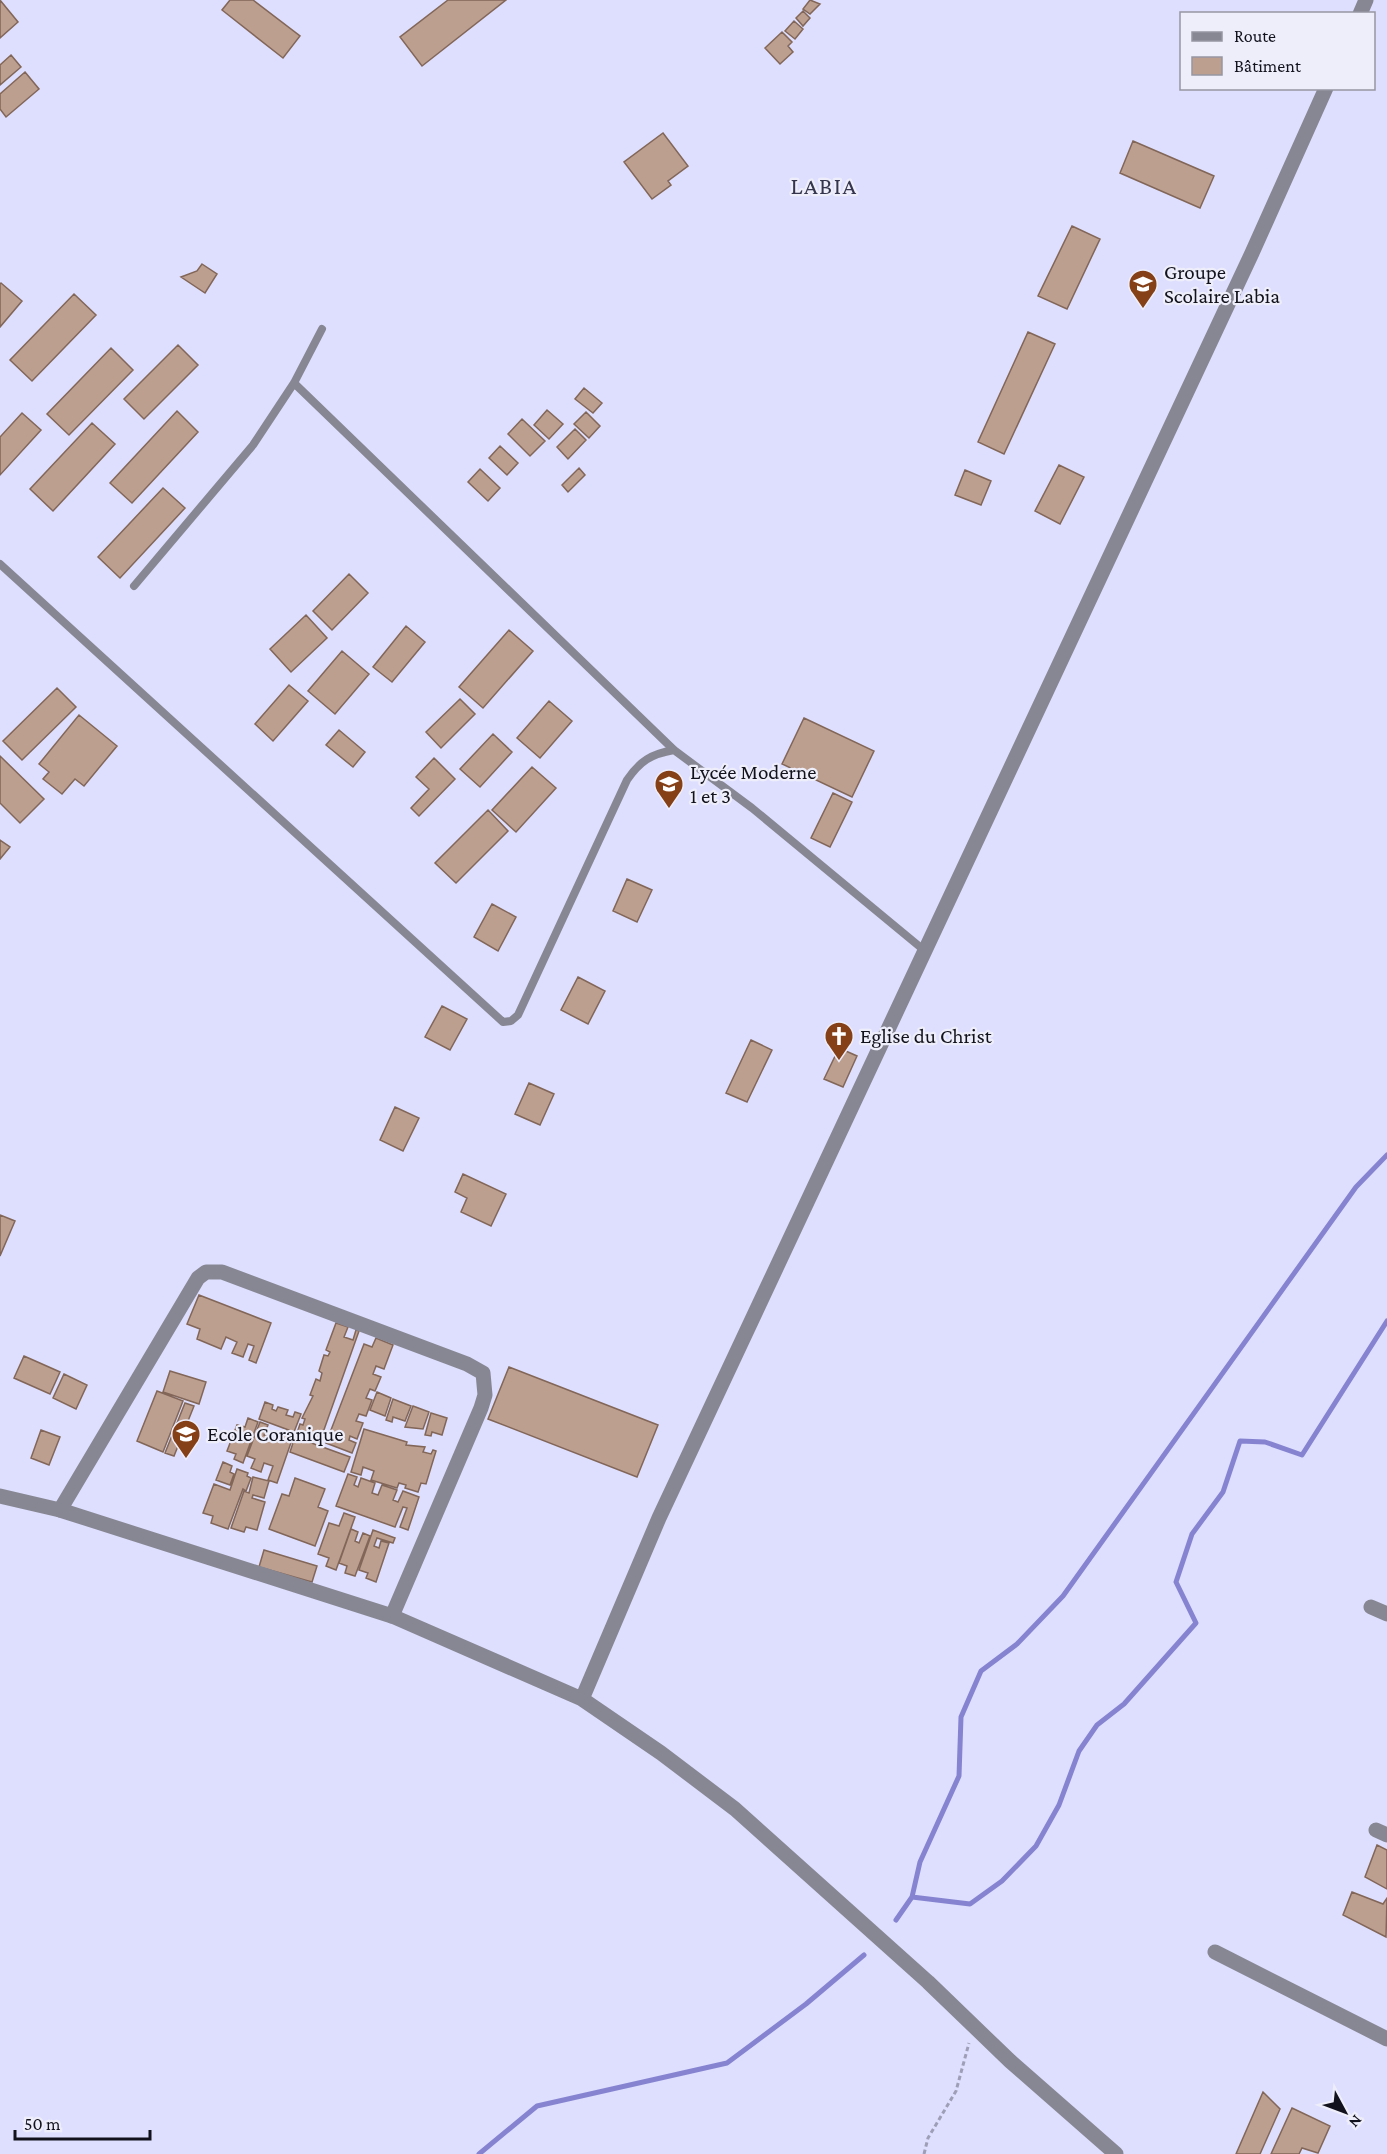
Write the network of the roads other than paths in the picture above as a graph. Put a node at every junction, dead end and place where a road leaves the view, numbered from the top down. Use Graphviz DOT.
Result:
graph roads {
  1 [pos="1325,90"];
  2 [pos="322,329"];
  3 [pos="294,384"];
  4 [pos="0,564"];
  5 [pos="134,586"];
  6 [pos="674,750"];
  7 [pos="925,951"];
  8 [pos="0,1496"];
  9 [pos="60,1510"];
  10 [pos="1371,1607"];
  11 [pos="1387,1614"];
  12 [pos="392,1617"];
  13 [pos="582,1699"];
  14 [pos="1215,1952"];
  15 [pos="1387,2039"];
  16 [pos="1116,2154"];
  1 -- 7 [label="street"];
  2 -- 3 [label="lane"];
  3 -- 5 [label="lane"];
  3 -- 6 [label="lane"];
  4 -- 6 [label="lane"];
  6 -- 7 [label="lane"];
  7 -- 13 [label="street"];
  8 -- 9 [label="street"];
  9 -- 12 [label="street"];
  9 -- 12 [label="street"];
  10 -- 11 [label="street"];
  12 -- 13 [label="street"];
  13 -- 16 [label="street"];
  14 -- 15 [label="street"];
}
